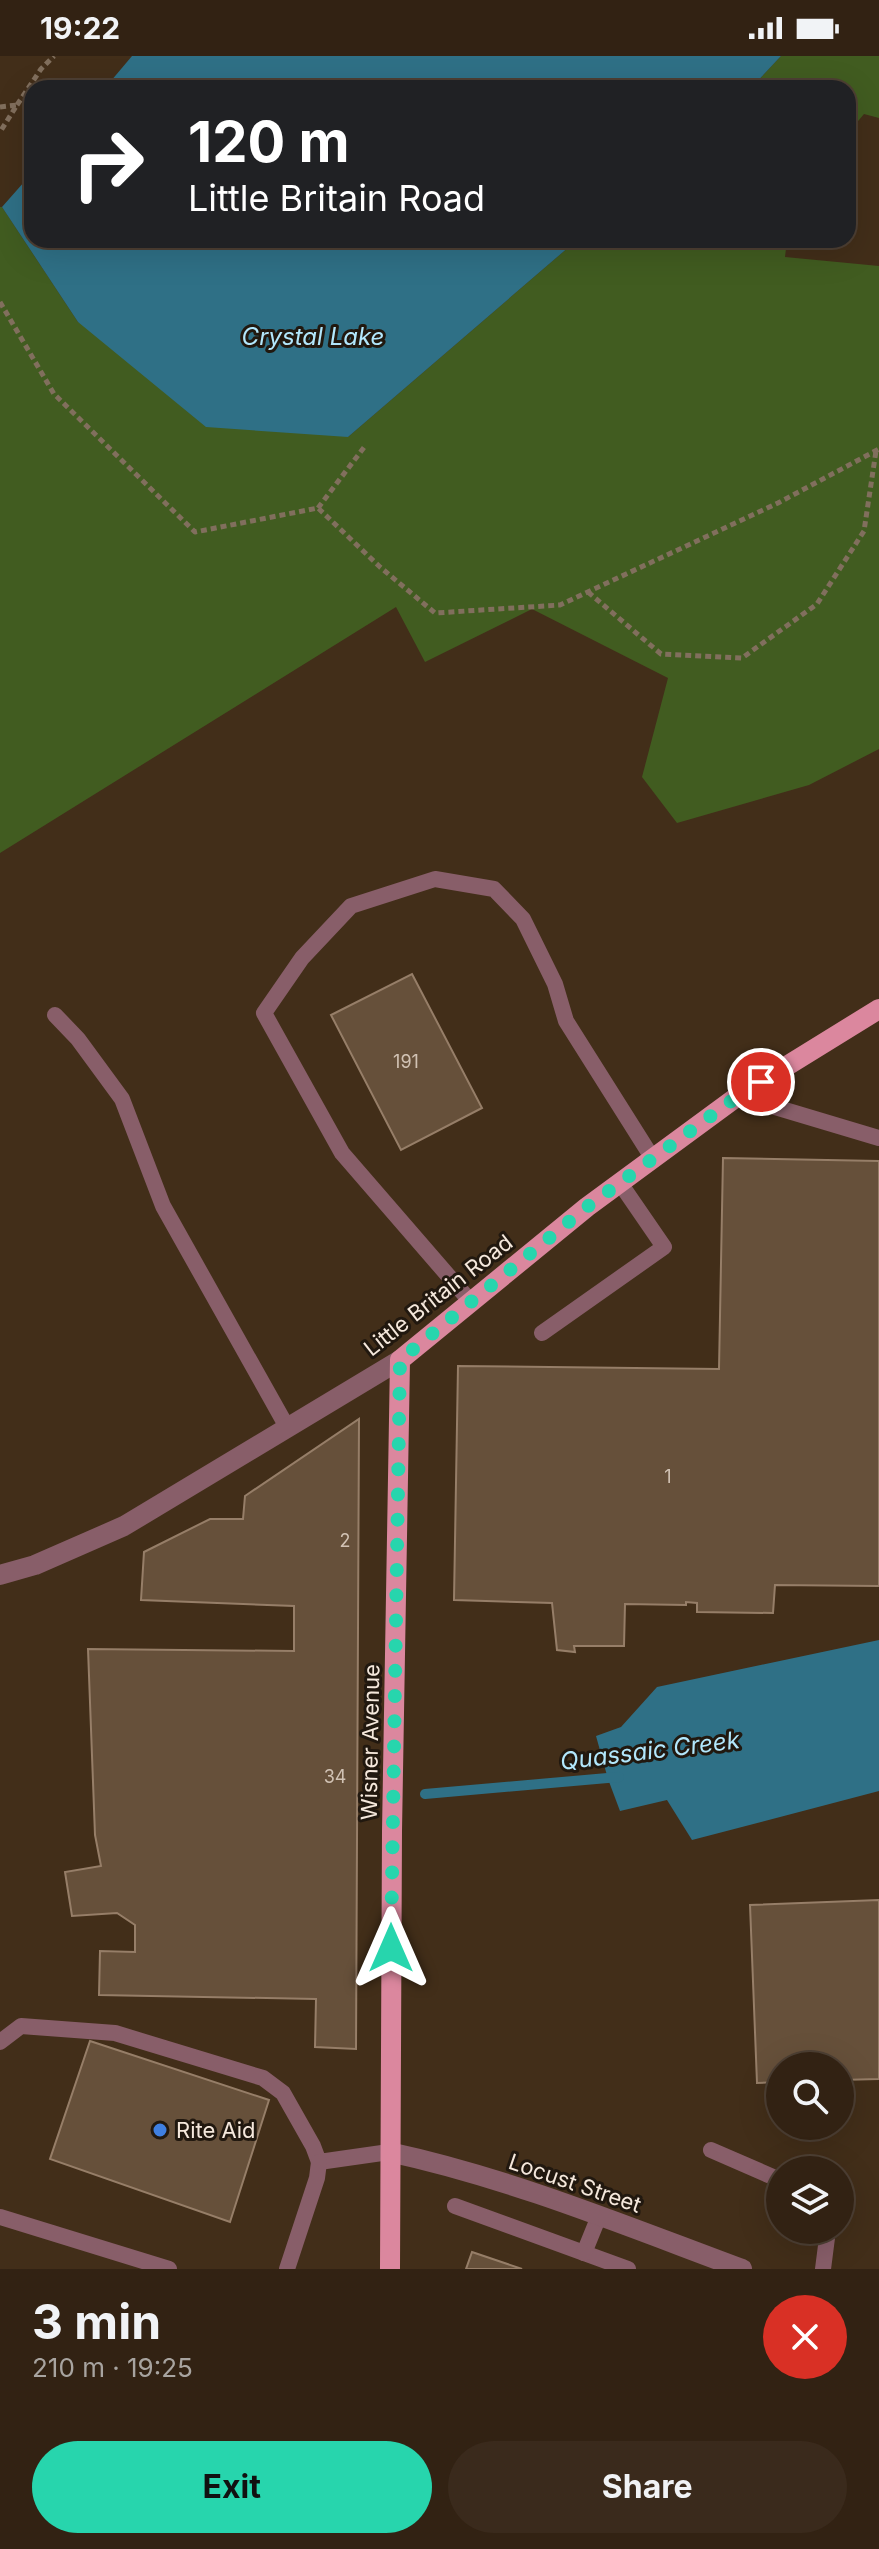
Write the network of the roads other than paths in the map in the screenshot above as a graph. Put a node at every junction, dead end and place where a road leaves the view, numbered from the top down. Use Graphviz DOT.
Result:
graph roads {
  1 [pos="879,1009"];
  2 [pos="55,1015"];
  3 [pos="738,1096"];
  4 [pos="879,1138"];
  5 [pos="653,1159"];
  6 [pos="620,1183"];
  7 [pos="471,1302"];
  8 [pos="542,1333"];
  9 [pos="400,1360"];
  10 [pos="287,1427"];
  11 [pos="0,1575"];
  12 [pos="0,2042"];
  13 [pos="711,2150"];
  14 [pos="389,2152"];
  15 [pos="319,2162"];
  16 [pos="766,2174"];
  17 [pos="455,2206"];
  18 [pos="599,2216"];
  19 [pos="0,2217"];
  20 [pos="826,2244"];
  21 [pos="584,2253"];
  22 [pos="169,2269"];
  23 [pos="287,2269"];
  24 [pos="390,2269"];
  25 [pos="628,2269"];
  26 [pos="742,2269"];
  27 [pos="823,2269"];
  1 -- 3 [label="main road, Little Britain Road"];
  2 -- 10 [label="lane"];
  3 -- 4 [label="lane"];
  3 -- 5 [label="main road, Little Britain Road"];
  5 -- 6 [label="main road, Little Britain Road"];
  5 -- 7 [label="lane"];
  6 -- 7 [label="main road, Little Britain Road"];
  6 -- 8 [label="lane"];
  7 -- 9 [label="main road, Little Britain Road"];
  9 -- 10 [label="street, Little Britain Road"];
  9 -- 14 [label="main road, Wisner Avenue"];
  10 -- 11 [label="street, Little Britain Road"];
  12 -- 15 [label="lane"];
  13 -- 16 [label="lane"];
  14 -- 15 [label="lane"];
  14 -- 18 [label="street, Locust Street"];
  14 -- 24 [label="main road, Wisner Avenue"];
  15 -- 23 [label="lane"];
  17 -- 21 [label="lane"];
  18 -- 21 [label="lane"];
  18 -- 26 [label="street, Locust Street"];
  19 -- 22 [label="lane"];
  20 -- 27 [label="lane"];
  21 -- 25 [label="lane"];
}
